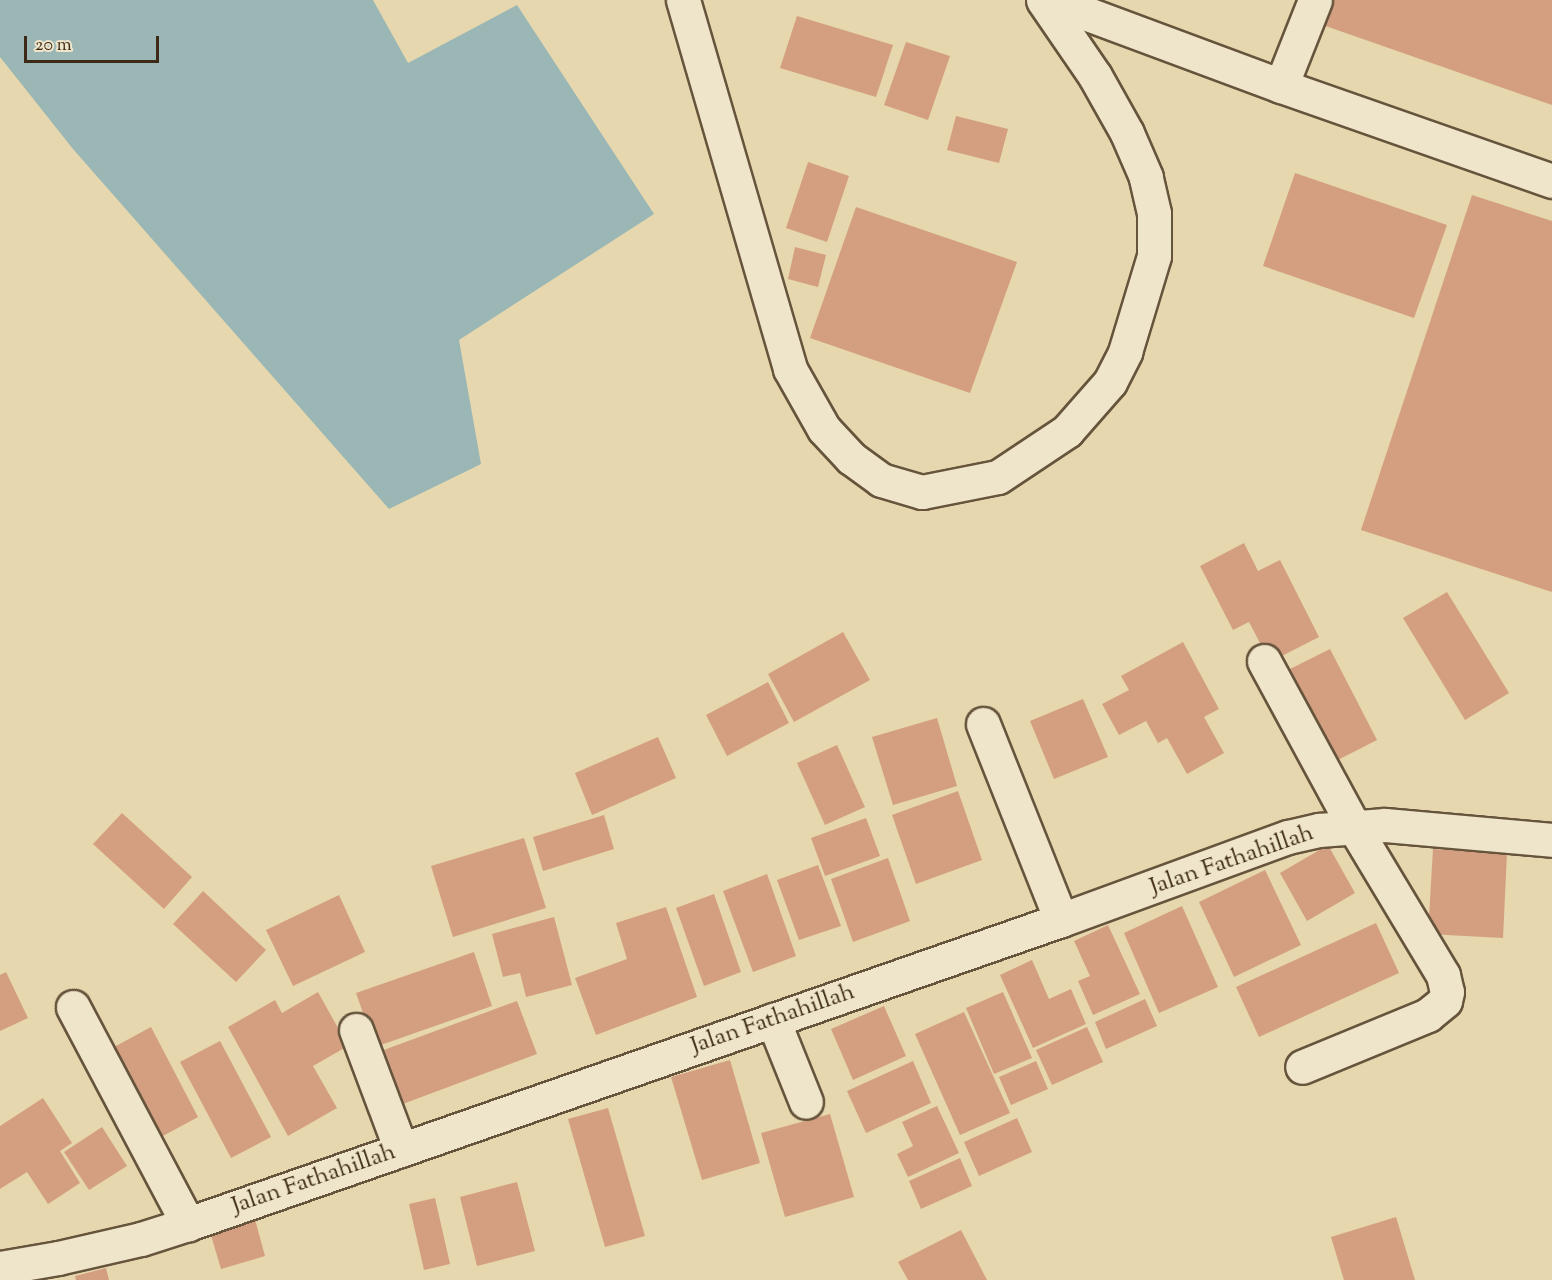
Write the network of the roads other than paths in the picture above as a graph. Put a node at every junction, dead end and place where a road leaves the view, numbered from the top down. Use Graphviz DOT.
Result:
graph roads {
  1 [pos="683,0"];
  2 [pos="1044,0"];
  3 [pos="1050,0"];
  4 [pos="1315,0"];
  5 [pos="1281,86"];
  6 [pos="1552,181"];
  7 [pos="1264,662"];
  8 [pos="983,724"];
  9 [pos="1354,827"];
  10 [pos="1552,840"];
  11 [pos="1061,920"];
  12 [pos="73,1007"];
  13 [pos="773,1020"];
  14 [pos="356,1030"];
  15 [pos="1302,1067"];
  16 [pos="806,1102"];
  17 [pos="401,1150"];
  18 [pos="188,1224"];
  19 [pos="0,1268"];
  1 -- 2 [label="street"];
  3 -- 5 [label="street"];
  4 -- 5 [label="street"];
  5 -- 6 [label="street"];
  7 -- 9 [label="street"];
  8 -- 11 [label="street"];
  9 -- 10 [label="street, Jalan Fathahillah"];
  9 -- 11 [label="street, Jalan Fathahillah"];
  9 -- 15 [label="street"];
  11 -- 13 [label="street, Jalan Fathahillah"];
  12 -- 18 [label="street"];
  13 -- 16 [label="street"];
  13 -- 17 [label="street, Jalan Fathahillah"];
  14 -- 17 [label="street"];
  17 -- 18 [label="street, Jalan Fathahillah"];
  18 -- 19 [label="street, Jalan Fathahillah"];
}
